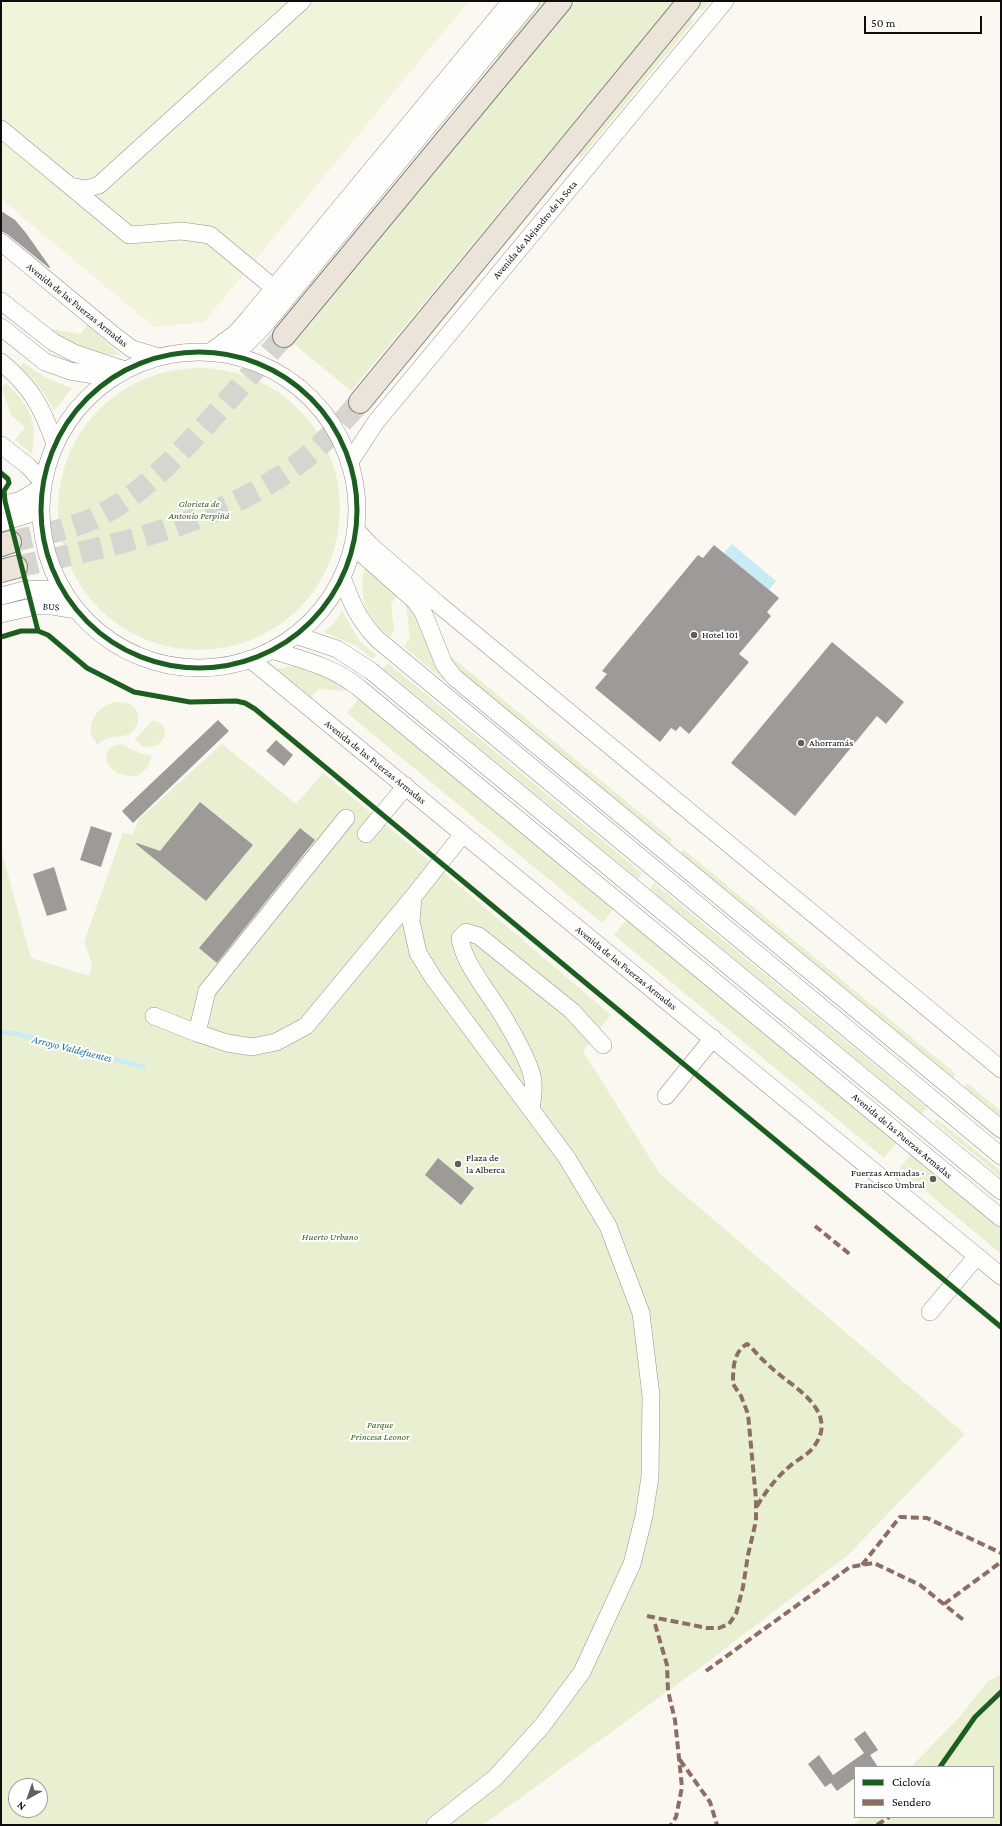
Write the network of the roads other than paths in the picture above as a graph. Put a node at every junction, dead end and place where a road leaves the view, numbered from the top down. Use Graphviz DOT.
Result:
graph roads {
  1 [pos="302,1"];
  2 [pos="511,1"];
  3 [pos="531,1"];
  4 [pos="561,1"];
  5 [pos="689,1"];
  6 [pos="725,1"];
  7 [pos="1,129"];
  8 [pos="70,186"];
  9 [pos="1,242"];
  10 [pos="274,288"];
  11 [pos="1,301"];
  12 [pos="1,328"];
  13 [pos="284,336"];
  14 [pos="210,352"];
  15 [pos="234,356"];
  16 [pos="159,357"];
  17 [pos="1,362"];
  18 [pos="118,374"];
  19 [pos="360,402"];
  20 [pos="55,444"];
  21 [pos="1,445"];
  22 [pos="349,462"];
  23 [pos="43,484"];
  24 [pos="1,505"];
  25 [pos="41,507"];
  26 [pos="1,523"];
  27 [pos="354,538"];
  28 [pos="342,577"];
  29 [pos="63,590"];
  30 [pos="1,596"];
  31 [pos="77,610"];
  32 [pos="1,614"];
  33 [pos="296,635"];
  34 [pos="270,650"];
  35 [pos="250,659"];
  36 [pos="406,786"];
  37 [pos="346,818"];
  38 [pos="366,834"];
  39 [pos="463,834"];
  40 [pos="413,897"];
  41 [pos="154,1016"];
  42 [pos="197,1033"];
  43 [pos="713,1038"];
  44 [pos="603,1045"];
  45 [pos="1001,1069"];
  46 [pos="666,1096"];
  47 [pos="531,1110"];
  48 [pos="1001,1129"];
  49 [pos="1001,1156"];
  50 [pos="1001,1191"];
  51 [pos="1001,1218"];
  52 [pos="977,1256"];
  53 [pos="1001,1276"];
  54 [pos="930,1312"];
  55 [pos="435,1825"];
  1 -- 8 [label="street"];
  2 -- 10 [label="street"];
  3 -- 15 [label="street"];
  4 -- 13 [label="main road"];
  5 -- 19 [label="main road"];
  6 -- 22 [label="street, Avenida de Alejandro de la Sota"];
  7 -- 8 [label="street"];
  8 -- 10 [label="street"];
  9 -- 16 [label="street, Avenida de las Fuerzas Armadas"];
  10 -- 14 [label="street"];
  11 -- 18 [label="street"];
  12 -- 18 [label="street"];
  14 -- 15 [label="street"];
  14 -- 16 [label="street"];
  15 -- 22 [label="street"];
  16 -- 18 [label="street"];
  17 -- 20 [label="street"];
  18 -- 20 [label="street"];
  20 -- 23 [label="street"];
  21 -- 23 [label="street"];
  22 -- 27 [label="street"];
  23 -- 24 [label="street"];
  23 -- 25 [label="street"];
  25 -- 26 [label="street"];
  25 -- 29 [label="street"];
  27 -- 28 [label="street"];
  27 -- 45 [label="street"];
  27 -- 48 [label="street"];
  28 -- 33 [label="street"];
  28 -- 49 [label="street"];
  29 -- 30 [label="street"];
  29 -- 31 [label="street"];
  31 -- 32 [label="street, BUS"];
  31 -- 35 [label="street"];
  33 -- 34 [label="street"];
  33 -- 50 [label="street, Avenida de las Fuerzas Armadas"];
  34 -- 35 [label="street"];
  34 -- 51 [label="street, Avenida de las Fuerzas Armadas"];
  35 -- 36 [label="street, Avenida de las Fuerzas Armadas"];
  36 -- 38 [label="street"];
  36 -- 39 [label="street, Avenida de las Fuerzas Armadas"];
  37 -- 42 [label="street"];
  39 -- 40 [label="street"];
  39 -- 43 [label="street, Avenida de las Fuerzas Armadas"];
  40 -- 42 [label="street"];
  40 -- 47 [label="street"];
  41 -- 42 [label="street"];
  43 -- 46 [label="street"];
  43 -- 52 [label="street, Avenida de las Fuerzas Armadas"];
  44 -- 47 [label="street"];
  47 -- 55 [label="street"];
  52 -- 53 [label="street, Avenida de las Fuerzas Armadas"];
  52 -- 54 [label="street"];
}
